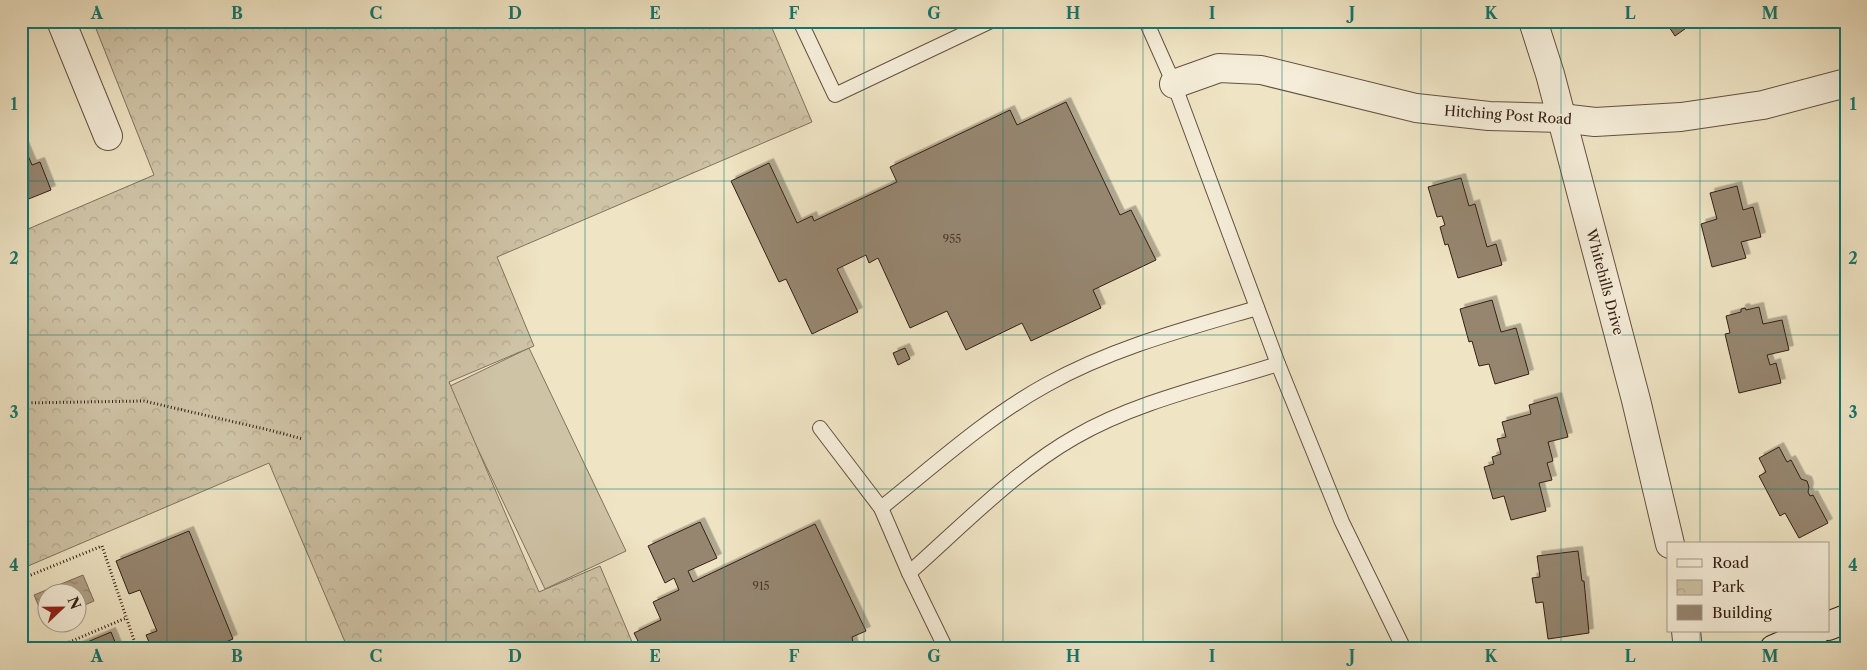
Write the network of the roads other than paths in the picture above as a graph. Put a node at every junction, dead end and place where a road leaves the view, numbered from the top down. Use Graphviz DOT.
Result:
graph roads {
  1 [pos="61,21"];
  2 [pos="800,21"];
  3 [pos="991,21"];
  4 [pos="1146,21"];
  5 [pos="1533,21"];
  6 [pos="1846,83"];
  7 [pos="1174,84"];
  8 [pos="1561,118"];
  9 [pos="108,136"];
  10 [pos="1257,308"];
  11 [pos="1278,364"];
  12 [pos="820,428"];
  13 [pos="881,508"];
  14 [pos="1670,542"];
  15 [pos="909,573"];
  16 [pos="1846,619"];
  17 [pos="1830,625"];
  18 [pos="1686,632"];
  19 [pos="1814,632"];
  20 [pos="946,649"];
  21 [pos="1404,649"];
  22 [pos="1688,649"];
  23 [pos="1774,649"];
  1 -- 9 [label="street"];
  2 -- 3 [label="lane"];
  4 -- 7 [label="lane"];
  5 -- 8 [label="street, Whitehills Drive"];
  6 -- 8 [label="street, Hitching Post Road"];
  7 -- 8 [label="street, Hitching Post Road"];
  7 -- 10 [label="lane"];
  8 -- 14 [label="street, Whitehills Drive"];
  10 -- 11 [label="lane"];
  10 -- 13 [label="lane"];
  11 -- 15 [label="lane"];
  11 -- 21 [label="lane"];
  12 -- 13 [label="lane"];
  13 -- 15 [label="lane"];
  15 -- 20 [label="lane"];
  16 -- 17 [label="street"];
  18 -- 22 [label="street"];
  19 -- 23 [label="street"];
}
